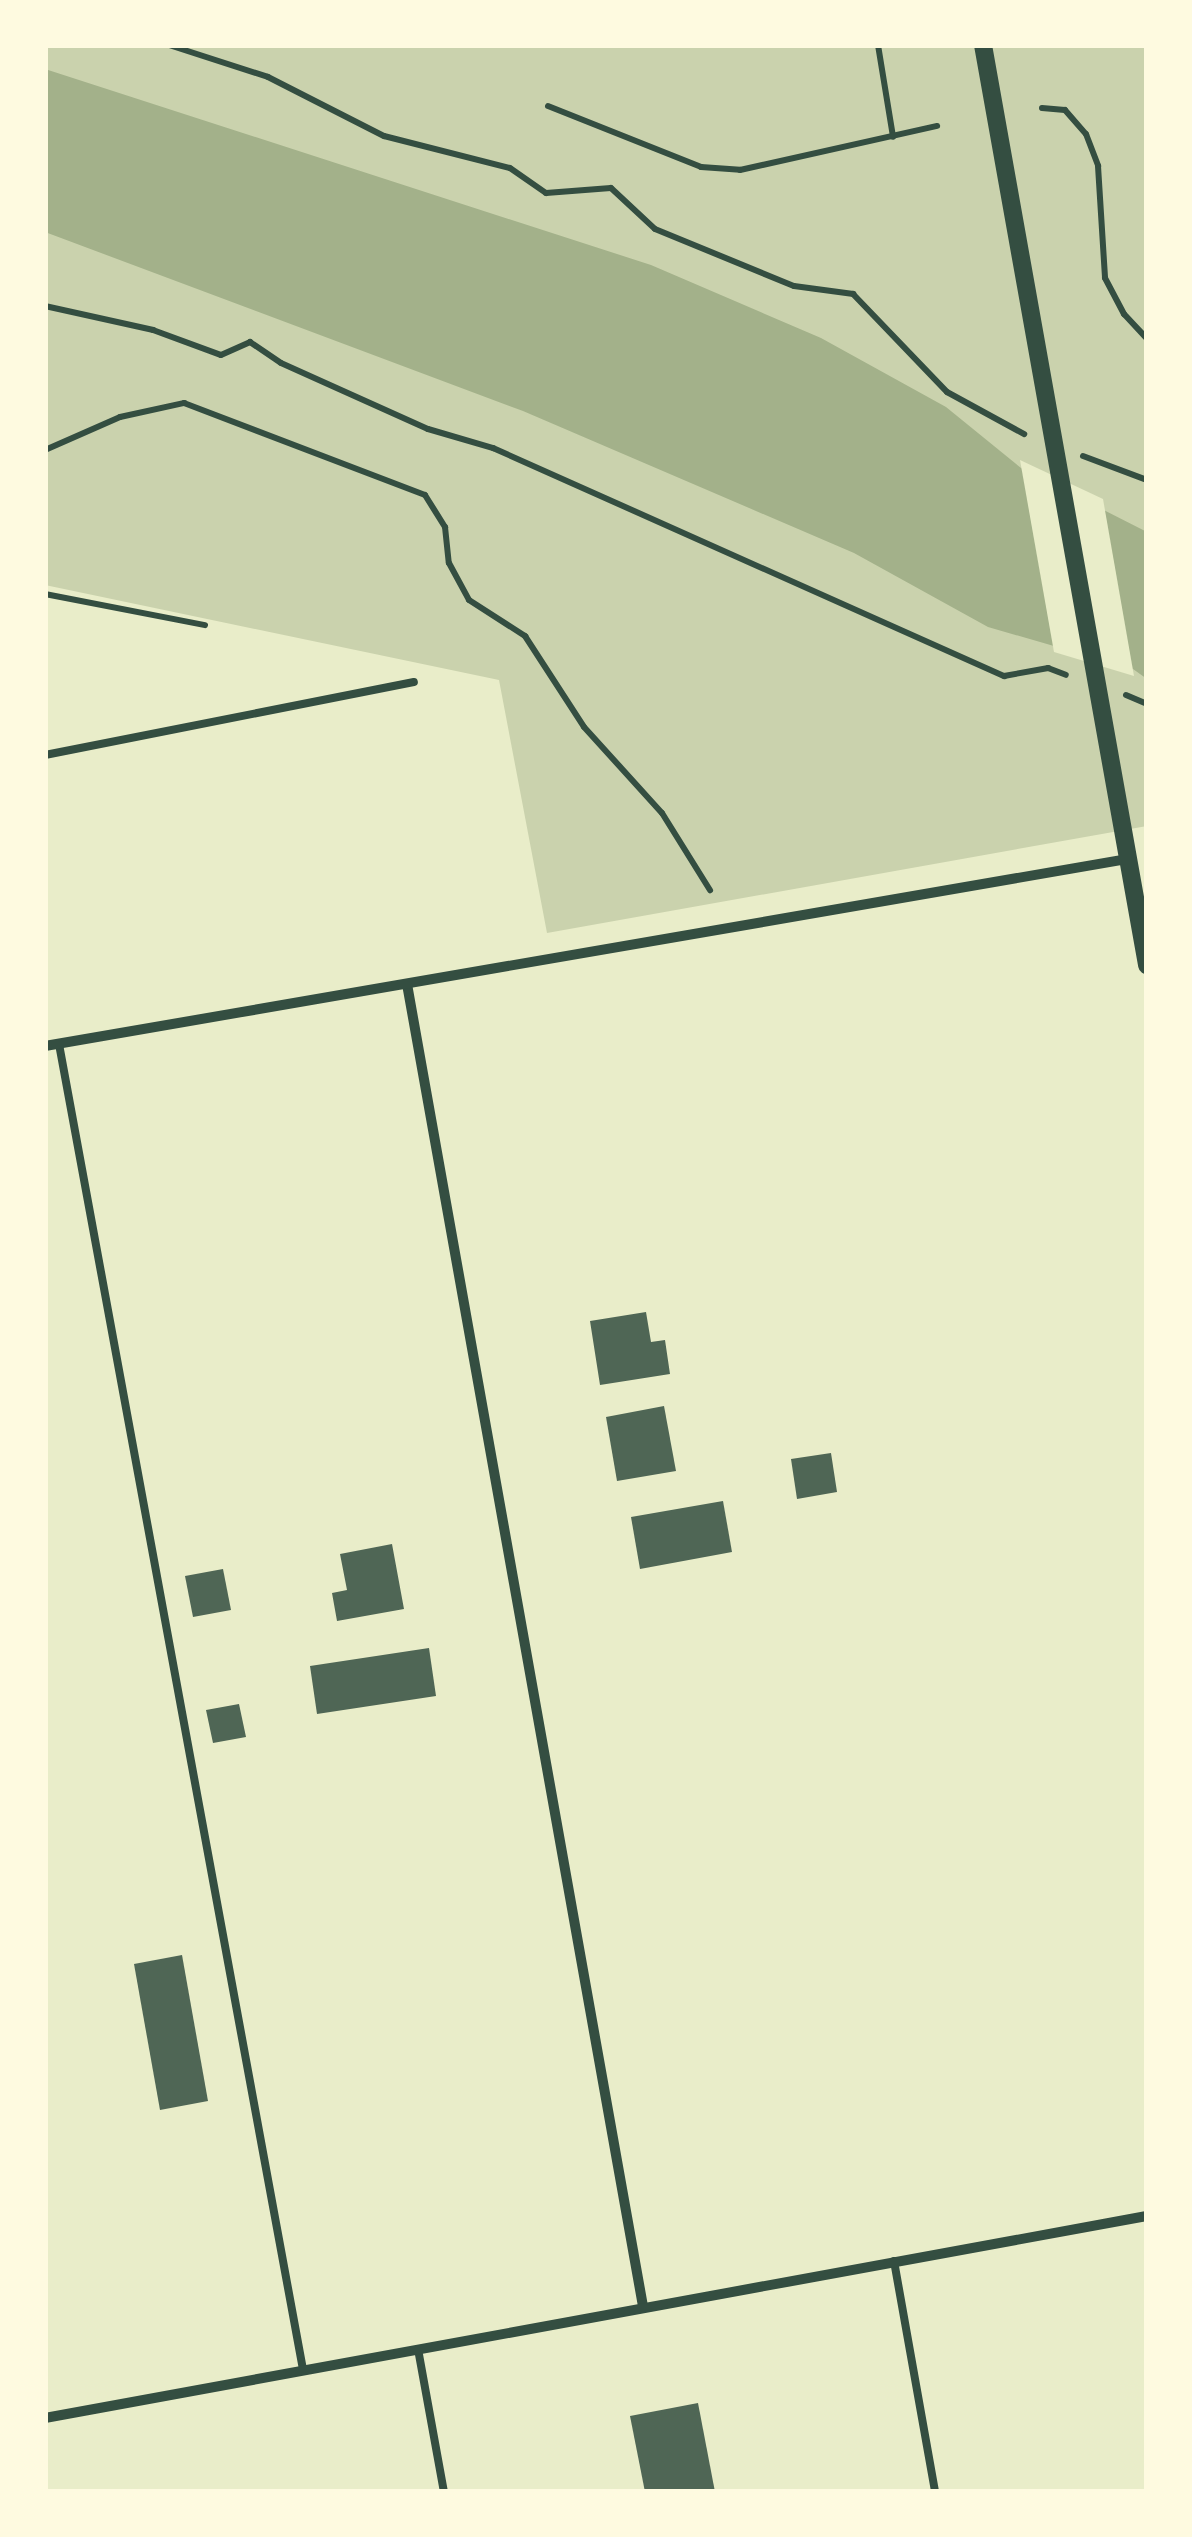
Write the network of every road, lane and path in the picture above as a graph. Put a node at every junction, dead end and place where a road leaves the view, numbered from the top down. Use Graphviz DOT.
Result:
graph roads {
  1 [pos="169,45"];
  2 [pos="878,45"];
  3 [pos="983,45"];
  4 [pos="548,106"];
  5 [pos="1042,108"];
  6 [pos="937,126"];
  7 [pos="893,138"];
  8 [pos="45,306"];
  9 [pos="1147,338"];
  10 [pos="1035,438"];
  11 [pos="45,450"];
  12 [pos="1069,451"];
  13 [pos="1147,480"];
  14 [pos="45,594"];
  15 [pos="205,625"];
  16 [pos="1086,681"];
  17 [pos="414,682"];
  18 [pos="1124,694"];
  19 [pos="1147,704"];
  20 [pos="45,755"];
  21 [pos="1128,860"];
  22 [pos="710,890"];
  23 [pos="1147,965"];
  24 [pos="407,984"];
  25 [pos="59,1044"];
  26 [pos="45,1046"];
  27 [pos="1147,2216"];
  28 [pos="894,2261"];
  29 [pos="643,2306"];
  30 [pos="418,2348"];
  31 [pos="303,2369"];
  32 [pos="45,2418"];
  33 [pos="444,2492"];
  34 [pos="935,2492"];
  1 -- 10 [label="path"];
  2 -- 7 [label="path"];
  3 -- 21 [label="street"];
  4 -- 7 [label="path"];
  5 -- 9 [label="path"];
  6 -- 7 [label="path"];
  8 -- 16 [label="path"];
  11 -- 22 [label="path"];
  12 -- 13 [label="path"];
  14 -- 15 [label="path"];
  17 -- 20 [label="lane"];
  18 -- 19 [label="path"];
  21 -- 23 [label="street"];
  21 -- 24 [label="street"];
  24 -- 25 [label="street"];
  24 -- 29 [label="street"];
  25 -- 26 [label="street"];
  25 -- 31 [label="lane"];
  27 -- 28 [label="street"];
  28 -- 29 [label="street"];
  28 -- 34 [label="lane"];
  29 -- 30 [label="street"];
  30 -- 31 [label="street"];
  30 -- 33 [label="lane"];
  31 -- 32 [label="street"];
}
